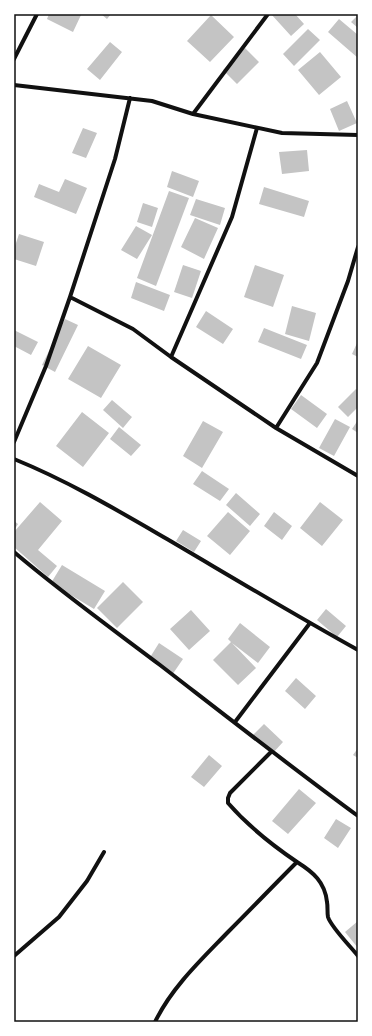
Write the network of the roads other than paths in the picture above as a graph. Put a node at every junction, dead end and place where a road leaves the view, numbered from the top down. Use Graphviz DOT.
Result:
graph roads {
  1 [pos="37,14"];
  2 [pos="268,14"];
  3 [pos="14,58"];
  4 [pos="14,85"];
  5 [pos="130,98"];
  6 [pos="193,114"];
  7 [pos="257,128"];
  8 [pos="358,135"];
  9 [pos="358,247"];
  10 [pos="70,297"];
  11 [pos="171,357"];
  12 [pos="276,428"];
  13 [pos="14,442"];
  14 [pos="14,459"];
  15 [pos="358,476"];
  16 [pos="14,552"];
  17 [pos="310,623"];
  18 [pos="358,650"];
  19 [pos="235,722"];
  20 [pos="271,752"];
  21 [pos="358,816"];
  22 [pos="104,852"];
  23 [pos="297,862"];
  24 [pos="14,956"];
  25 [pos="358,956"];
  26 [pos="155,1022"];
  1 -- 3 [label="street"];
  2 -- 6 [label="street"];
  4 -- 5 [label="street"];
  5 -- 6 [label="street"];
  5 -- 10 [label="street"];
  6 -- 7 [label="street"];
  7 -- 8 [label="street"];
  7 -- 11 [label="street"];
  9 -- 12 [label="street"];
  10 -- 11 [label="street"];
  10 -- 13 [label="street"];
  11 -- 12 [label="street"];
  12 -- 15 [label="street"];
  14 -- 17 [label="street"];
  16 -- 19 [label="street"];
  17 -- 18 [label="street"];
  17 -- 19 [label="street"];
  19 -- 20 [label="street"];
  20 -- 21 [label="street"];
  20 -- 23 [label="street"];
  22 -- 24 [label="street"];
  23 -- 25 [label="street"];
  23 -- 26 [label="street"];
}
